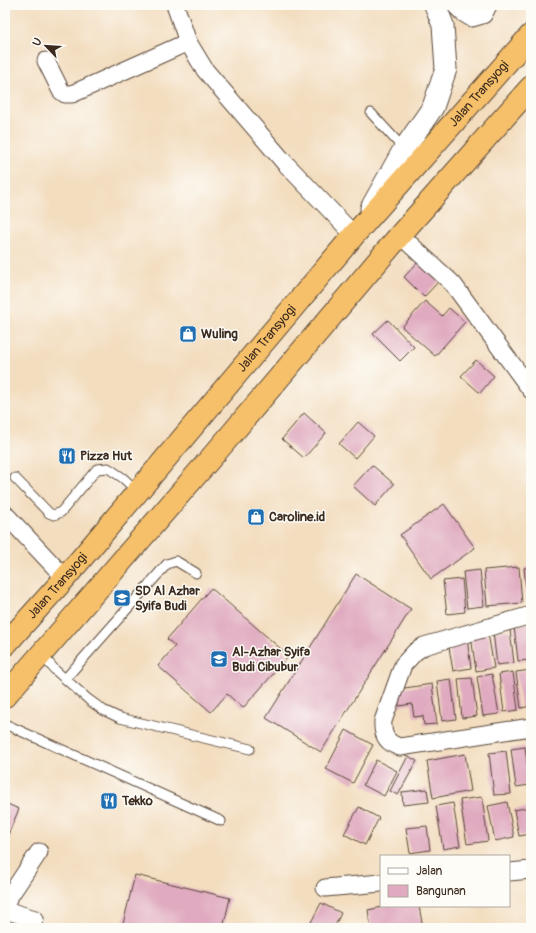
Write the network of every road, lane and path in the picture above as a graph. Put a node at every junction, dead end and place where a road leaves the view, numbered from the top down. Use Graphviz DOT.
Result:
graph roads {
  1 [pos="175,5"];
  2 [pos="434,5"];
  3 [pos="458,5"];
  4 [pos="486,5"];
  5 [pos="531,35"];
  6 [pos="188,42"];
  7 [pos="46,61"];
  8 [pos="529,94"];
  9 [pos="371,113"];
  10 [pos="404,149"];
  11 [pos="357,232"];
  12 [pos="400,235"];
  13 [pos="531,390"];
  14 [pos="15,478"];
  15 [pos="138,492"];
  16 [pos="5,514"];
  17 [pos="196,573"];
  18 [pos="65,578"];
  19 [pos="531,615"];
  20 [pos="5,645"];
  21 [pos="42,655"];
  22 [pos="66,678"];
  23 [pos="5,696"];
  24 [pos="5,724"];
  25 [pos="531,728"];
  26 [pos="250,749"];
  27 [pos="221,821"];
  28 [pos="39,852"];
  29 [pos="531,870"];
  30 [pos="510,872"];
  31 [pos="380,883"];
  32 [pos="325,888"];
  33 [pos="5,903"];
  34 [pos="5,910"];
  35 [pos="35,919"];
  1 -- 6 [label="street"];
  2 -- 10 [label="street"];
  3 -- 4 [label="street"];
  5 -- 11 [label="highway, Jalan Transyogi"];
  6 -- 7 [label="street"];
  6 -- 11 [label="street"];
  8 -- 12 [label="highway"];
  9 -- 10 [label="lane"];
  10 -- 11 [label="street"];
  11 -- 15 [label="highway, Jalan Transyogi"];
  12 -- 13 [label="street"];
  12 -- 21 [label="highway"];
  14 -- 15 [label="lane"];
  15 -- 18 [label="highway, Jalan Transyogi"];
  16 -- 18 [label="street"];
  17 -- 22 [label="lane"];
  18 -- 20 [label="highway, Jalan Transyogi"];
  19 -- 25 [label="street"];
  21 -- 22 [label="lane"];
  21 -- 23 [label="highway"];
  22 -- 26 [label="lane"];
  24 -- 27 [label="lane"];
  28 -- 33 [label="street"];
  29 -- 30 [label="street"];
  31 -- 32 [label="street"];
  34 -- 35 [label="street"];
}
